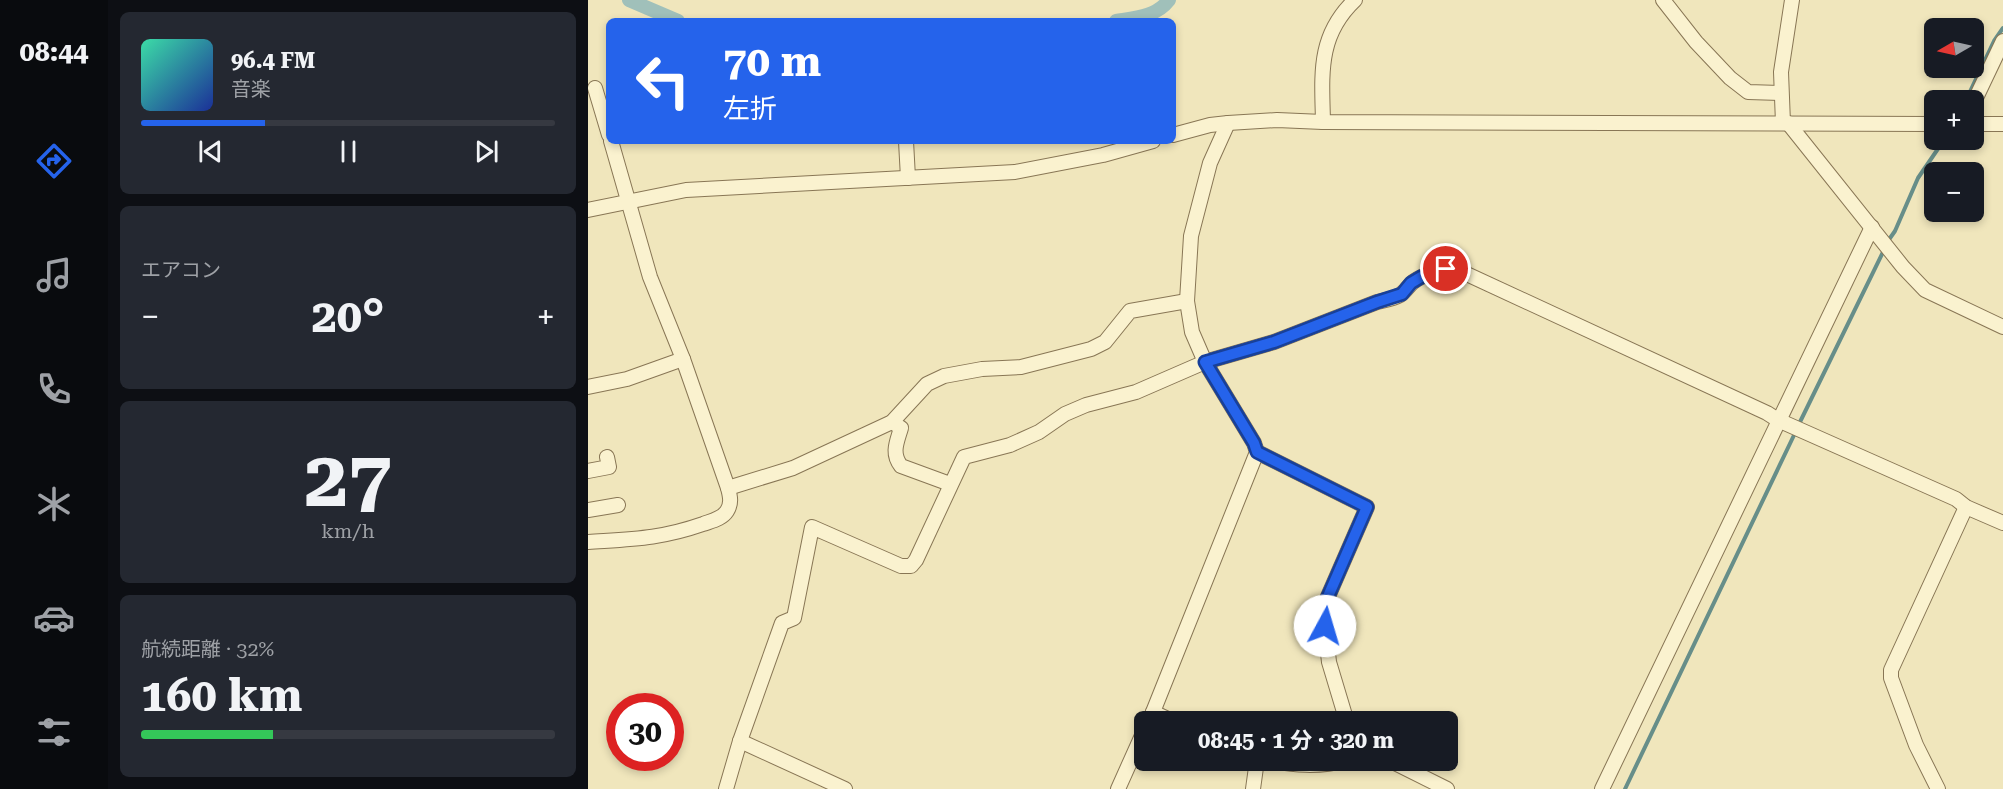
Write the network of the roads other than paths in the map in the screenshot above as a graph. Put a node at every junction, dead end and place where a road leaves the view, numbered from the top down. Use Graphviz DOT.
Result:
graph roads {
  1 [pos="1355,0"];
  2 [pos="1663,0"];
  3 [pos="1792,0"];
  4 [pos="2003,41"];
  5 [pos="606,86"];
  6 [pos="591,89"];
  7 [pos="1980,90"];
  8 [pos="1781,93"];
  9 [pos="1323,122"];
  10 [pos="1228,123"];
  11 [pos="1786,123"];
  12 [pos="1924,124"];
  13 [pos="1984,124"];
  14 [pos="2003,124"];
  15 [pos="606,127"];
  16 [pos="1176,134"];
  17 [pos="612,144"];
  18 [pos="906,144"];
  19 [pos="1142,144"];
  20 [pos="908,178"];
  21 [pos="629,201"];
  22 [pos="588,210"];
  23 [pos="1872,227"];
  24 [pos="1187,301"];
  25 [pos="2003,327"];
  26 [pos="683,359"];
  27 [pos="1205,362"];
  28 [pos="588,387"];
  29 [pos="1778,420"];
  30 [pos="892,422"];
  31 [pos="1257,452"];
  32 [pos="607,456"];
  33 [pos="588,471"];
  34 [pos="950,484"];
  35 [pos="728,488"];
  36 [pos="618,505"];
  37 [pos="1966,507"];
  38 [pos="588,510"];
  39 [pos="2003,523"];
  40 [pos="588,542"];
  41 [pos="1153,711"];
  42 [pos="1344,711"];
  43 [pos="740,741"];
  44 [pos="1134,753"];
  45 [pos="1255,771"];
  46 [pos="1411,771"];
  47 [pos="726,789"];
  48 [pos="845,789"];
  49 [pos="1118,789"];
  50 [pos="1252,789"];
  51 [pos="1447,789"];
  52 [pos="1602,789"];
  53 [pos="1938,789"];
  1 -- 9 [label="street"];
  2 -- 8 [label="street"];
  3 -- 8 [label="street"];
  4 -- 7 [label="street"];
  5 -- 6 [label="street"];
  6 -- 15 [label="street"];
  8 -- 11 [label="street"];
  9 -- 10 [label="street"];
  9 -- 11 [label="street"];
  10 -- 16 [label="street"];
  10 -- 24 [label="street"];
  11 -- 12 [label="street"];
  11 -- 23 [label="street"];
  13 -- 14 [label="street"];
  17 -- 21 [label="street"];
  18 -- 20 [label="street"];
  19 -- 20 [label="street"];
  20 -- 21 [label="street"];
  21 -- 22 [label="street"];
  21 -- 26 [label="street"];
  23 -- 25 [label="street"];
  23 -- 29 [label="street"];
  24 -- 27 [label="street"];
  24 -- 30 [label="street"];
  26 -- 28 [label="street"];
  26 -- 35 [label="street"];
  27 -- 29 [label="street"];
  27 -- 31 [label="street"];
  27 -- 34 [label="street"];
  29 -- 37 [label="street"];
  29 -- 52 [label="street"];
  30 -- 34 [label="street"];
  30 -- 35 [label="street"];
  31 -- 41 [label="street"];
  31 -- 42 [label="street"];
  32 -- 33 [label="street"];
  34 -- 43 [label="street"];
  35 -- 40 [label="street"];
  36 -- 38 [label="street"];
  37 -- 39 [label="street"];
  37 -- 53 [label="street"];
  43 -- 47 [label="street"];
  43 -- 48 [label="street"];
  44 -- 49 [label="street"];
  45 -- 50 [label="street"];
  46 -- 51 [label="street"];
}
